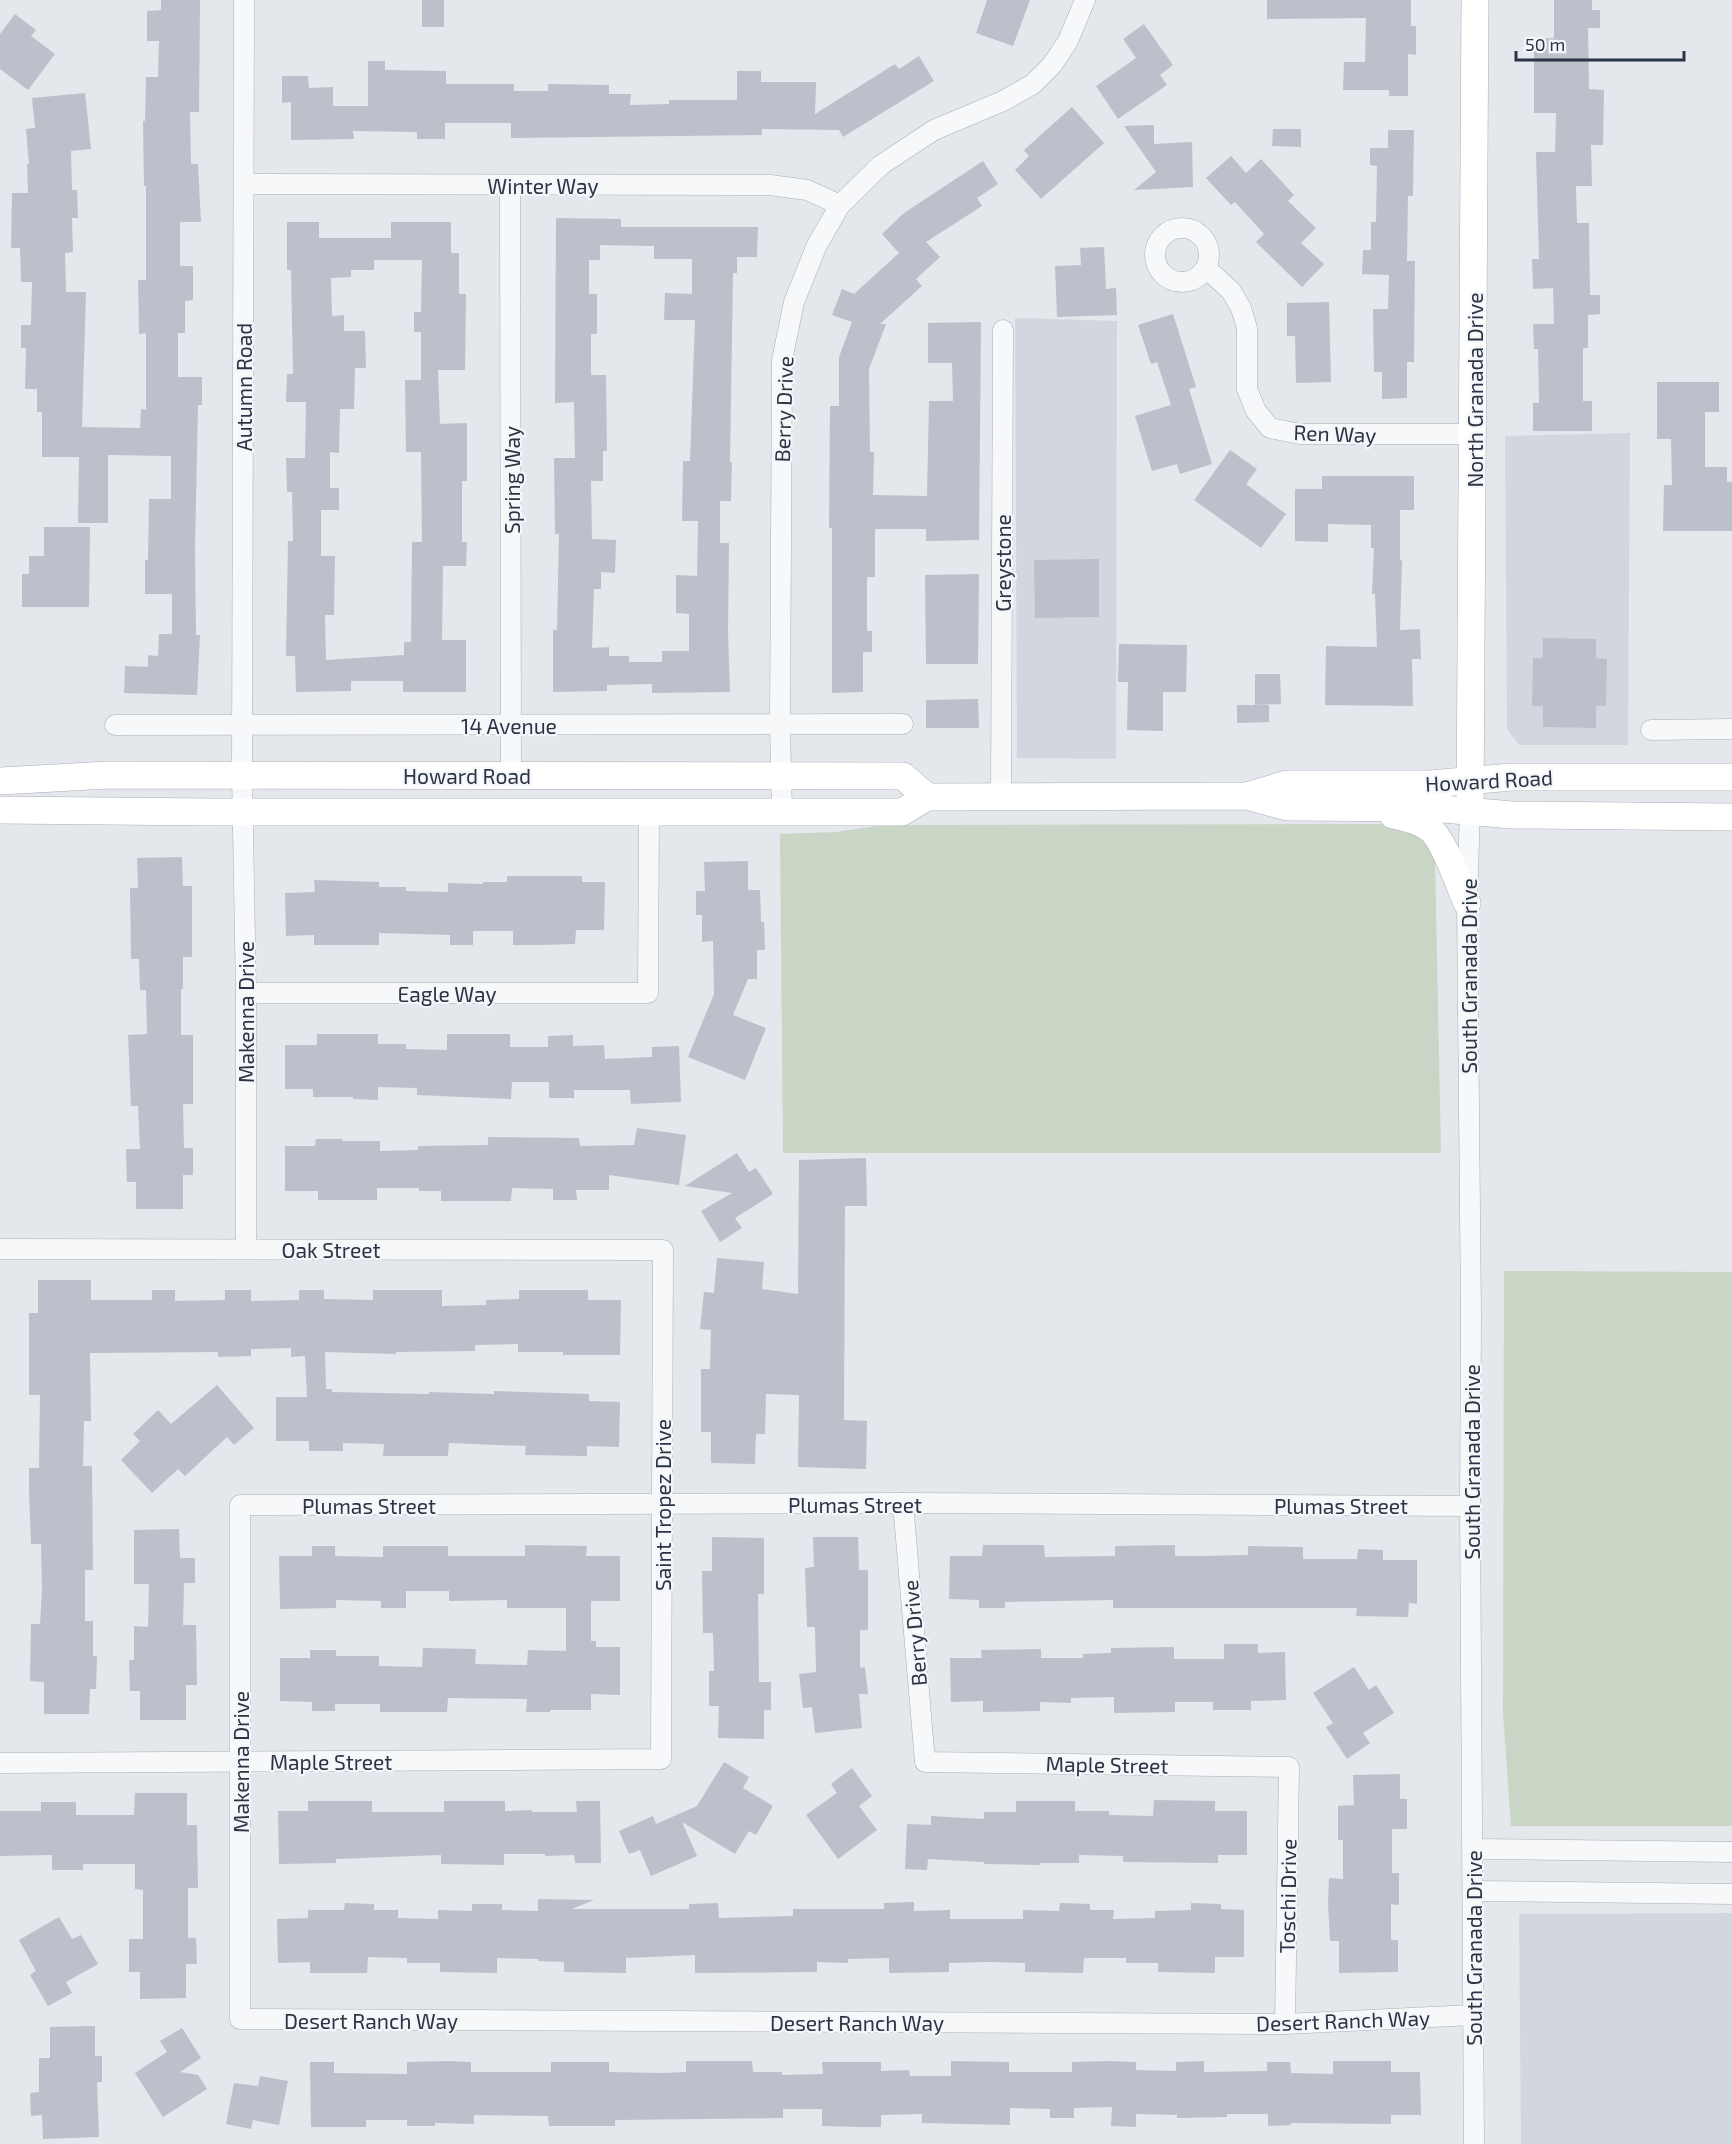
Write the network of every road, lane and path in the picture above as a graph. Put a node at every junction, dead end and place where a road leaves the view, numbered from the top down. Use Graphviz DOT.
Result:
graph roads {
  1 [pos="244,0"];
  2 [pos="1085,0"];
  3 [pos="1475,0"];
  4 [pos="244,184"];
  5 [pos="510,185"];
  6 [pos="840,204"];
  7 [pos="1206,268"];
  8 [pos="1003,330"];
  9 [pos="1474,434"];
  10 [pos="512,724"];
  11 [pos="780,724"];
  12 [pos="903,724"];
  13 [pos="115,725"];
  14 [pos="242,725"];
  15 [pos="1732,729"];
  16 [pos="1651,730"];
  17 [pos="512,774"];
  18 [pos="242,775"];
  19 [pos="781,776"];
  20 [pos="1732,777"];
  21 [pos="0,781"];
  22 [pos="1470,781"];
  23 [pos="1247,796"];
  24 [pos="927,797"];
  25 [pos="1001,797"];
  26 [pos="1353,807"];
  27 [pos="0,810"];
  28 [pos="1470,810"];
  29 [pos="649,811"];
  30 [pos="243,812"];
  31 [pos="782,812"];
  32 [pos="1732,817"];
  33 [pos="1467,903"];
  34 [pos="246,993"];
  35 [pos="0,1249"];
  36 [pos="246,1249"];
  37 [pos="663,1250"];
  38 [pos="662,1503"];
  39 [pos="903,1503"];
  40 [pos="240,1505"];
  41 [pos="1470,1506"];
  42 [pos="661,1759"];
  43 [pos="240,1762"];
  44 [pos="925,1762"];
  45 [pos="0,1763"];
  46 [pos="1289,1767"];
  47 [pos="1473,1849"];
  48 [pos="1732,1852"];
  49 [pos="1473,1891"];
  50 [pos="1732,1893"];
  51 [pos="1473,2015"];
  52 [pos="240,2019"];
  53 [pos="1285,2024"];
  54 [pos="1474,2144"];
  1 -- 4 [label="street, Autumn Road"];
  2 -- 6 [label="street, Berry Drive"];
  3 -- 9 [label="main road, North Granada Drive"];
  4 -- 5 [label="street, Winter Way"];
  4 -- 14 [label="street, Autumn Road"];
  5 -- 6 [label="street, Winter Way"];
  5 -- 10 [label="street, Spring Way"];
  6 -- 11 [label="street, Berry Drive"];
  7 -- 9 [label="street, Ren Way"];
  8 -- 25 [label="street, Greystone"];
  9 -- 22 [label="main road, North Granada Drive"];
  10 -- 11 [label="street, 14 Avenue"];
  10 -- 14 [label="street, 14 Avenue"];
  10 -- 17 [label="street, Spring Way"];
  11 -- 12 [label="street, 14 Avenue"];
  11 -- 19 [label="street, Berry Drive"];
  13 -- 14 [label="street, 14 Avenue"];
  14 -- 18 [label="street, Autumn Road"];
  15 -- 16 [label="street"];
  17 -- 18 [label="main road, Howard Road"];
  17 -- 19 [label="main road, Howard Road"];
  18 -- 21 [label="main road, Howard Road"];
  18 -- 30 [label="street, Makenna Drive"];
  19 -- 24 [label="main road, Howard Road"];
  19 -- 31 [label="street, Berry Drive"];
  20 -- 22 [label="main road, Howard Road"];
  22 -- 23 [label="main road, Howard Road"];
  22 -- 28 [label="main road, South Granada Drive"];
  23 -- 25 [label="main road, Howard Road"];
  23 -- 26 [label="main road, Howard Road"];
  24 -- 25 [label="main road, Howard Road"];
  24 -- 31 [label="main road, Howard Road"];
  26 -- 28 [label="main road, Howard Road"];
  26 -- 33 [label="main road"];
  27 -- 30 [label="main road, Howard Road"];
  28 -- 32 [label="main road, Howard Road"];
  28 -- 33 [label="street, South Granada Drive"];
  29 -- 30 [label="main road, Howard Road"];
  29 -- 31 [label="main road, Howard Road"];
  29 -- 34 [label="street, Eagle Way"];
  30 -- 34 [label="street, Makenna Drive"];
  33 -- 41 [label="street, South Granada Drive"];
  34 -- 36 [label="street, Makenna Drive"];
  35 -- 36 [label="street, Oak Street"];
  36 -- 37 [label="street, Oak Street"];
  37 -- 38 [label="street, Saint Tropez Drive"];
  38 -- 39 [label="street, Plumas Street"];
  38 -- 40 [label="street, Plumas Street"];
  38 -- 42 [label="street, Saint Tropez Drive"];
  39 -- 41 [label="street, Plumas Street"];
  39 -- 44 [label="street, Berry Drive"];
  40 -- 43 [label="street, Makenna Drive"];
  41 -- 47 [label="street, South Granada Drive"];
  42 -- 43 [label="street, Maple Street"];
  43 -- 45 [label="street, Maple Street"];
  43 -- 52 [label="street, Makenna Drive"];
  44 -- 46 [label="street, Maple Street"];
  46 -- 53 [label="street, Toschi Drive"];
  47 -- 48 [label="street"];
  47 -- 49 [label="street, South Granada Drive"];
  49 -- 50 [label="street"];
  49 -- 51 [label="street, South Granada Drive"];
  51 -- 53 [label="street, Desert Ranch Way"];
  51 -- 54 [label="street, South Granada Drive"];
  52 -- 53 [label="street, Desert Ranch Way"];
}
